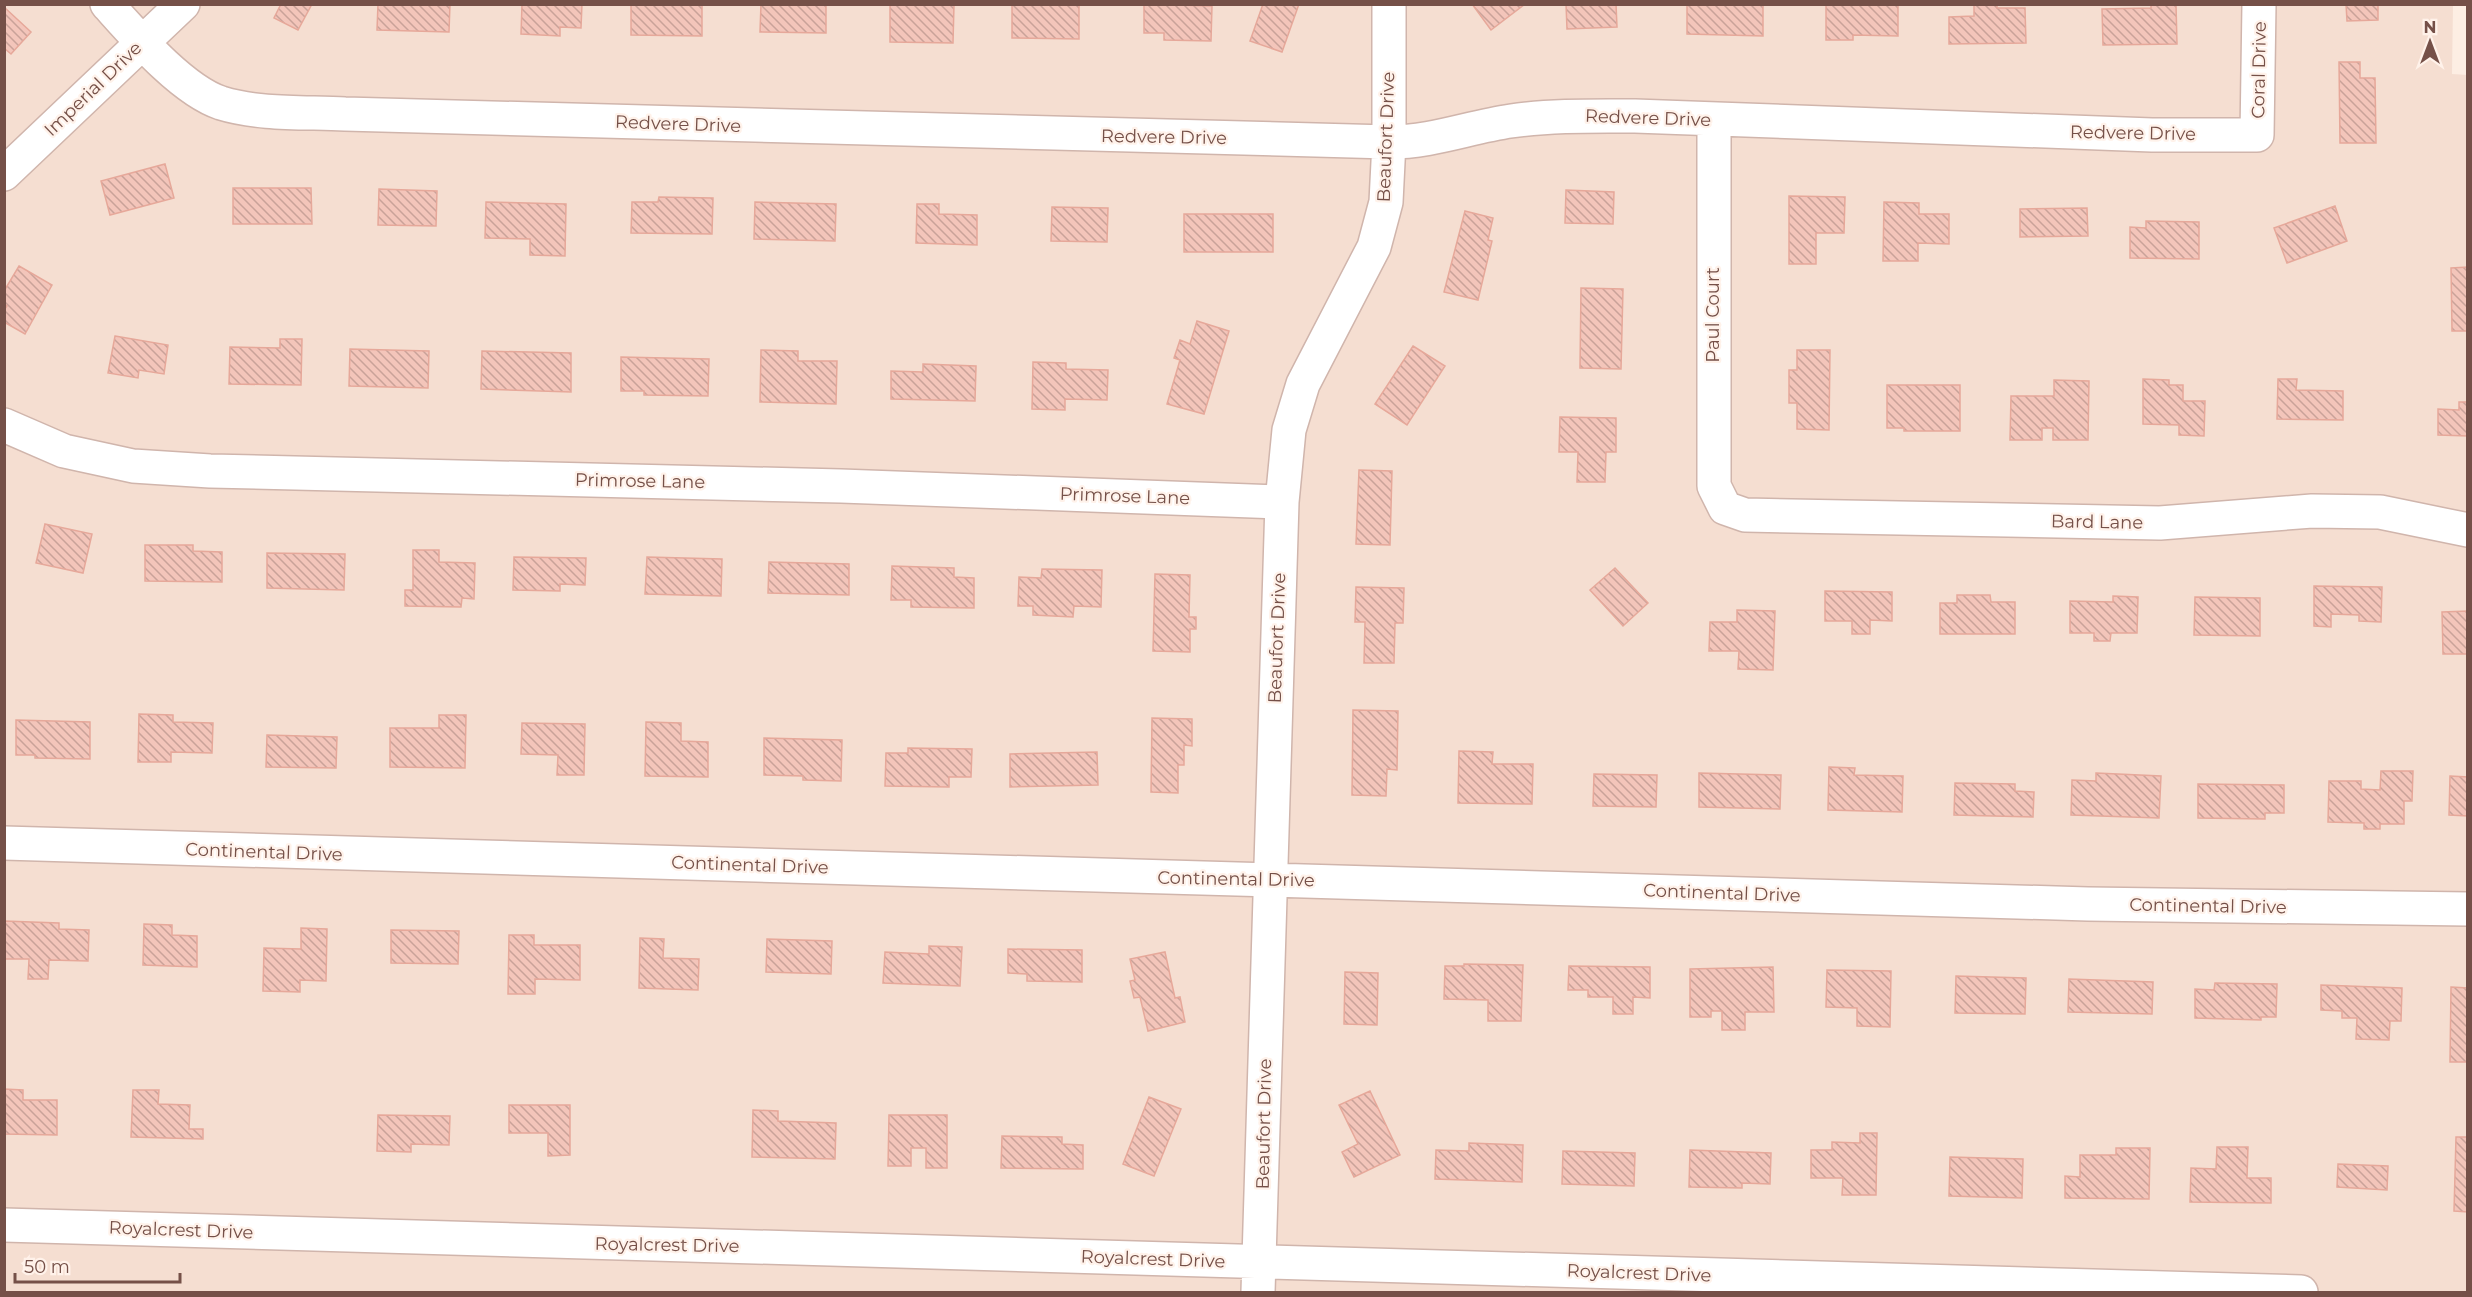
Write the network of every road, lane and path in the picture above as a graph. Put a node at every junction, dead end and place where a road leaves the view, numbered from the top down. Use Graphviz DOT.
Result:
graph roads {
  1 [pos="107,4"];
  2 [pos="183,4"];
  3 [pos="1389,4"];
  4 [pos="2259,4"];
  5 [pos="142,42"];
  6 [pos="1714,120"];
  7 [pos="2257,135"];
  8 [pos="1389,142"];
  9 [pos="4,174"];
  10 [pos="4,425"];
  11 [pos="1282,502"];
  12 [pos="1725,508"];
  13 [pos="2468,530"];
  14 [pos="4,843"];
  15 [pos="1270,879"];
  16 [pos="2468,909"];
  17 [pos="4,1225"];
  18 [pos="1259,1277"];
  19 [pos="2301,1293"];
  1 -- 5 [label="street, Redvere Drive"];
  2 -- 5 [label="street, Imperial Drive"];
  3 -- 8 [label="street, Beaufort Drive"];
  4 -- 7 [label="street, Coral Drive"];
  5 -- 8 [label="street, Redvere Drive"];
  5 -- 9 [label="street, Imperial Drive"];
  6 -- 7 [label="street, Redvere Drive"];
  6 -- 8 [label="street, Redvere Drive"];
  6 -- 12 [label="street, Paul Court"];
  8 -- 11 [label="street, Beaufort Drive"];
  10 -- 11 [label="street, Primrose Lane"];
  11 -- 15 [label="street, Beaufort Drive"];
  12 -- 13 [label="street, Bard Lane"];
  14 -- 15 [label="street, Continental Drive"];
  15 -- 16 [label="street, Continental Drive"];
  15 -- 18 [label="street, Beaufort Drive"];
  17 -- 18 [label="street, Royalcrest Drive"];
  18 -- 19 [label="street, Royalcrest Drive"];
}
